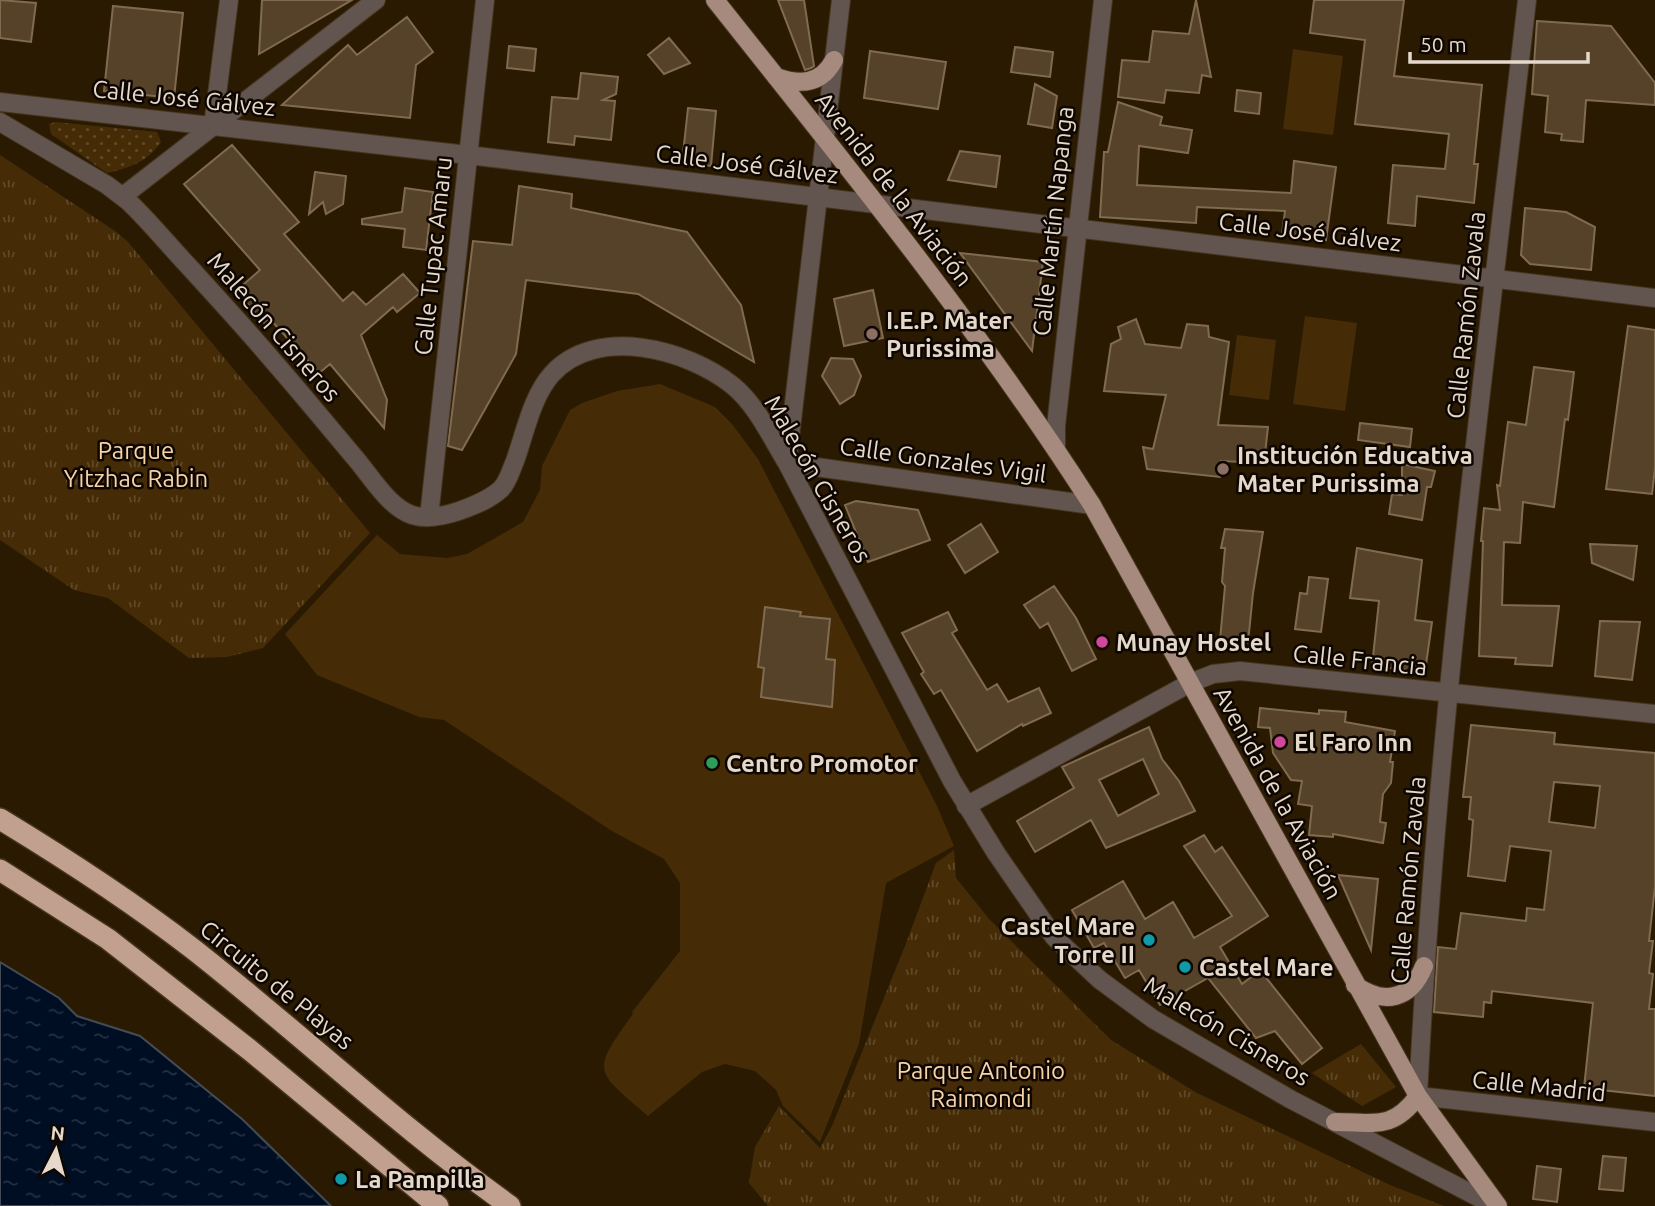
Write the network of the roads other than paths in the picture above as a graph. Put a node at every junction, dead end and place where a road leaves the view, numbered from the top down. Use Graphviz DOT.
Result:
graph roads {
  1 [pos="229,0"];
  2 [pos="376,0"];
  3 [pos="485,0"];
  4 [pos="715,0"];
  5 [pos="842,0"];
  6 [pos="1103,0"];
  7 [pos="1527,0"];
  8 [pos="834,60"];
  9 [pos="776,77"];
  10 [pos="0,102"];
  11 [pos="0,122"];
  12 [pos="213,126"];
  13 [pos="824,137"];
  14 [pos="468,155"];
  15 [pos="123,197"];
  16 [pos="817,197"];
  17 [pos="877,204"];
  18 [pos="1077,228"];
  19 [pos="1495,279"];
  20 [pos="1655,298"];
  21 [pos="1056,448"];
  22 [pos="787,463"];
  23 [pos="1092,505"];
  24 [pos="429,517"];
  25 [pos="1190,683"];
  26 [pos="1448,694"];
  27 [pos="1655,714"];
  28 [pos="966,806"];
  29 [pos="0,819"];
  30 [pos="0,870"];
  31 [pos="1424,965"];
  32 [pos="1355,985"];
  33 [pos="1418,1097"];
  34 [pos="1335,1122"];
  35 [pos="1655,1122"];
  36 [pos="438,1206"];
  37 [pos="510,1206"];
  38 [pos="1497,1206"];
  1 -- 12 [label="street"];
  2 -- 12 [label="street"];
  3 -- 14 [label="street, Calle Tupac Amaru"];
  4 -- 9 [label="main road, Avenida de la Aviación"];
  5 -- 8 [label="street"];
  6 -- 18 [label="street, Calle Martín Napanga"];
  7 -- 19 [label="street, Calle Ramón Zavala"];
  8 -- 9 [label="main road"];
  8 -- 13 [label="street"];
  9 -- 13 [label="main road, Avenida de la Aviación"];
  10 -- 12 [label="street, Calle José Gálvez"];
  11 -- 15 [label="street, Malecón Cisneros"];
  12 -- 14 [label="street, Calle José Gálvez"];
  12 -- 15 [label="street"];
  13 -- 16 [label="street"];
  13 -- 17 [label="main road, Avenida de la Aviación"];
  14 -- 16 [label="street, Calle José Gálvez"];
  14 -- 24 [label="street, Calle Tupac Amaru"];
  15 -- 24 [label="street, Malecón Cisneros"];
  16 -- 17 [label="street, Calle José Gálvez"];
  16 -- 22 [label="street"];
  17 -- 18 [label="street, Calle José Gálvez"];
  17 -- 21 [label="main road, Avenida de la Aviación"];
  18 -- 19 [label="street, Calle José Gálvez"];
  18 -- 21 [label="street, Calle Martín Napanga"];
  19 -- 20 [label="street, Calle José Gálvez"];
  19 -- 26 [label="street, Calle Ramón Zavala"];
  21 -- 23 [label="main road, Avenida de la Aviación"];
  22 -- 23 [label="street, Calle Gonzales Vigil"];
  22 -- 24 [label="street, Malecón Cisneros"];
  22 -- 28 [label="street, Malecón Cisneros"];
  23 -- 25 [label="main road, Avenida de la Aviación"];
  25 -- 26 [label="street, Calle Francia"];
  25 -- 28 [label="street, Calle Francia"];
  25 -- 32 [label="main road, Avenida de la Aviación"];
  26 -- 27 [label="street, Calle Francia"];
  26 -- 31 [label="street, Calle Ramón Zavala"];
  28 -- 34 [label="street, Malecón Cisneros"];
  29 -- 37 [label="highway, Circuito de Playas"];
  30 -- 36 [label="highway"];
  31 -- 32 [label="main road"];
  31 -- 33 [label="street, Calle Ramón Zavala"];
  32 -- 33 [label="main road, Avenida de la Aviación"];
  33 -- 34 [label="main road"];
  33 -- 35 [label="street, Calle Madrid"];
  33 -- 38 [label="main road, Avenida de la Aviación"];
  34 -- 38 [label="street, Malecón Cisneros"];
}
